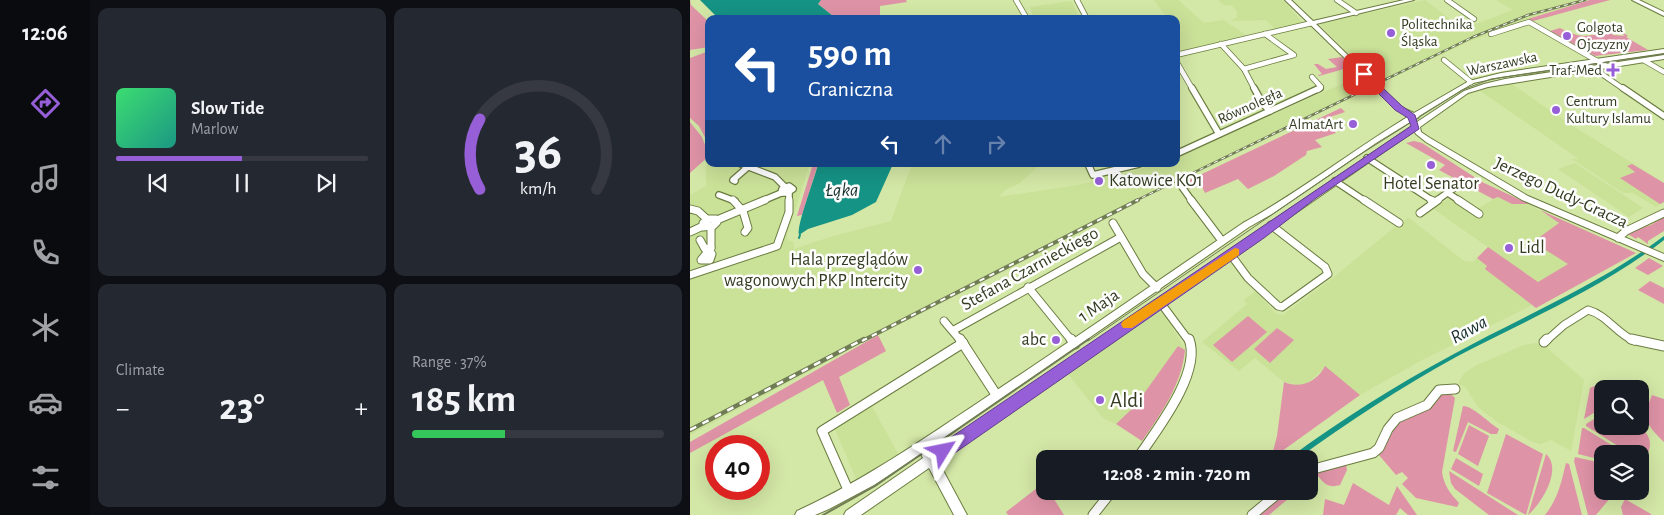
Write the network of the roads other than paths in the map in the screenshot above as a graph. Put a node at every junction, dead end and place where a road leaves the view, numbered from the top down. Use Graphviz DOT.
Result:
graph roads {
  1 [pos="1016,0"];
  2 [pos="1077,0"];
  3 [pos="1289,0"];
  4 [pos="1337,0"];
  5 [pos="1411,0"];
  6 [pos="1447,0"];
  7 [pos="1635,0"];
  8 [pos="1403,1"];
  9 [pos="1356,13"];
  10 [pos="1664,14"];
  11 [pos="1025,15"];
  12 [pos="1085,15"];
  13 [pos="1474,19"];
  14 [pos="1312,23"];
  15 [pos="1265,34"];
  16 [pos="1491,34"];
  17 [pos="1221,44"];
  18 [pos="1664,52"];
  19 [pos="1180,54"];
  20 [pos="1664,57"];
  21 [pos="1444,60"];
  22 [pos="1595,61"];
  23 [pos="1645,61"];
  24 [pos="1581,64"];
  25 [pos="1606,66"];
  26 [pos="1180,68"];
  27 [pos="1593,68"];
  28 [pos="1244,69"];
  29 [pos="1664,72"];
  30 [pos="1312,77"];
  31 [pos="1471,82"];
  32 [pos="1270,111"];
  33 [pos="1664,116"];
  34 [pos="1412,117"];
  35 [pos="1426,119"];
  36 [pos="1399,125"];
  37 [pos="1416,127"];
  38 [pos="1219,134"];
  39 [pos="1428,140"];
  40 [pos="1395,141"];
  41 [pos="1448,151"];
  42 [pos="1180,152"];
  43 [pos="1367,158"];
  44 [pos="748,167"];
  45 [pos="751,167"];
  46 [pos="1089,167"];
  47 [pos="1126,167"];
  48 [pos="734,177"];
  49 [pos="1335,180"];
  50 [pos="1461,183"];
  51 [pos="1182,187"];
  52 [pos="785,191"];
  53 [pos="1448,193"];
  54 [pos="719,194"];
  55 [pos="1435,202"];
  56 [pos="743,209"];
  57 [pos="690,210"];
  58 [pos="1420,213"];
  59 [pos="1664,213"];
  60 [pos="1479,214"];
  61 [pos="710,223"];
  62 [pos="1113,223"];
  63 [pos="1398,223"];
  64 [pos="1271,225"];
  65 [pos="690,232"];
  66 [pos="745,232"];
  67 [pos="1121,237"];
  68 [pos="1618,238"];
  69 [pos="700,240"];
  70 [pos="1222,241"];
  71 [pos="709,254"];
  72 [pos="1231,255"];
  73 [pos="1663,257"];
  74 [pos="711,268"];
  75 [pos="690,275"];
  76 [pos="1028,287"];
  77 [pos="1157,288"];
  78 [pos="1160,302"];
  79 [pos="944,321"];
  80 [pos="954,330"];
  81 [pos="1544,342"];
  82 [pos="963,343"];
  83 [pos="1075,344"];
  84 [pos="1664,346"];
  85 [pos="1455,388"];
  86 [pos="997,396"];
  87 [pos="923,446"];
  88 [pos="1143,450"];
  89 [pos="931,460"];
  90 [pos="1318,468"];
  91 [pos="849,492"];
  92 [pos="1105,500"];
  93 [pos="1270,500"];
  94 [pos="801,515"];
  95 [pos="850,515"];
  96 [pos="961,515"];
  97 [pos="1093,515"];
  98 [pos="1252,515"];
  1 -- 11 [label="street"];
  2 -- 12 [label="street"];
  3 -- 14 [label="street"];
  4 -- 9 [label="street"];
  5 -- 8 [label="street"];
  6 -- 13 [label="street"];
  7 -- 10 [label="street"];
  8 -- 9 [label="street"];
  9 -- 14 [label="street"];
  14 -- 15 [label="street"];
  14 -- 34 [label="street"];
  15 -- 17 [label="street"];
  15 -- 28 [label="street"];
  16 -- 22 [label="street"];
  17 -- 19 [label="street"];
  17 -- 28 [label="street"];
  18 -- 22 [label="street, Warszawska"];
  20 -- 23 [label="street, Warszawska"];
  21 -- 31 [label="street"];
  22 -- 24 [label="street, Warszawska"];
  22 -- 25 [label="street"];
  22 -- 27 [label="street"];
  23 -- 25 [label="street, Warszawska"];
  23 -- 29 [label="street"];
  24 -- 27 [label="street"];
  24 -- 31 [label="street, Warszawska"];
  25 -- 27 [label="street, Warszawska"];
  26 -- 38 [label="street"];
  27 -- 33 [label="street"];
  27 -- 35 [label="street, Warszawska"];
  28 -- 32 [label="street"];
  30 -- 32 [label="street, Równoległa"];
  31 -- 34 [label="street, Warszawska"];
  32 -- 38 [label="street, Równoległa"];
  34 -- 35 [label="street"];
  34 -- 36 [label="street, 1 Maja"];
  34 -- 37 [label="street"];
  35 -- 37 [label="street, Warszawska"];
  36 -- 37 [label="street"];
  36 -- 70 [label="street, 1 Maja"];
  37 -- 39 [label="street, Jerzego Dudy-Gracza"];
  37 -- 40 [label="street, 1 Maja"];
  37 -- 41 [label="street, Jerzego Dudy-Gracza"];
  38 -- 42 [label="street, Równoległa"];
  39 -- 40 [label="street"];
  39 -- 41 [label="street, Jerzego Dudy-Gracza"];
  40 -- 43 [label="street, 1 Maja"];
  41 -- 68 [label="street, Jerzego Dudy-Gracza"];
  43 -- 49 [label="street, 1 Maja"];
  43 -- 55 [label="street"];
  44 -- 48 [label="street"];
  45 -- 52 [label="street"];
  46 -- 47 [label="street"];
  49 -- 63 [label="street"];
  49 -- 64 [label="street, 1 Maja"];
  50 -- 53 [label="street"];
  51 -- 70 [label="street"];
  52 -- 56 [label="street"];
  52 -- 74 [label="street"];
  53 -- 55 [label="street"];
  53 -- 60 [label="street"];
  54 -- 56 [label="street"];
  55 -- 58 [label="street"];
  56 -- 61 [label="street"];
  56 -- 66 [label="street"];
  57 -- 61 [label="street"];
  59 -- 68 [label="street"];
  61 -- 65 [label="street"];
  61 -- 71 [label="street"];
  62 -- 67 [label="street"];
  64 -- 72 [label="street, 1 Maja"];
  64 -- 72 [label="street"];
  67 -- 76 [label="street, Stefana Czarnieckiego"];
  67 -- 77 [label="street"];
  68 -- 73 [label="street, Jerzego Dudy-Gracza"];
  69 -- 71 [label="street"];
  70 -- 77 [label="street, 1 Maja"];
  71 -- 74 [label="street"];
  72 -- 78 [label="street, 1 Maja"];
  74 -- 75 [label="street"];
  76 -- 80 [label="street, Stefana Czarnieckiego"];
  76 -- 83 [label="street"];
  77 -- 83 [label="street, 1 Maja"];
  78 -- 88 [label="street"];
  78 -- 89 [label="street, 1 Maja"];
  79 -- 80 [label="street"];
  80 -- 82 [label="street"];
  81 -- 84 [label="street"];
  82 -- 86 [label="street"];
  82 -- 91 [label="street"];
  83 -- 86 [label="street, 1 Maja"];
  85 -- 90 [label="street"];
  86 -- 87 [label="street, 1 Maja"];
  87 -- 89 [label="street"];
  87 -- 91 [label="street, 1 Maja"];
  89 -- 95 [label="street, 1 Maja"];
  89 -- 96 [label="street"];
  91 -- 94 [label="street, 1 Maja"];
  92 -- 97 [label="street"];
  93 -- 98 [label="street"];
}
